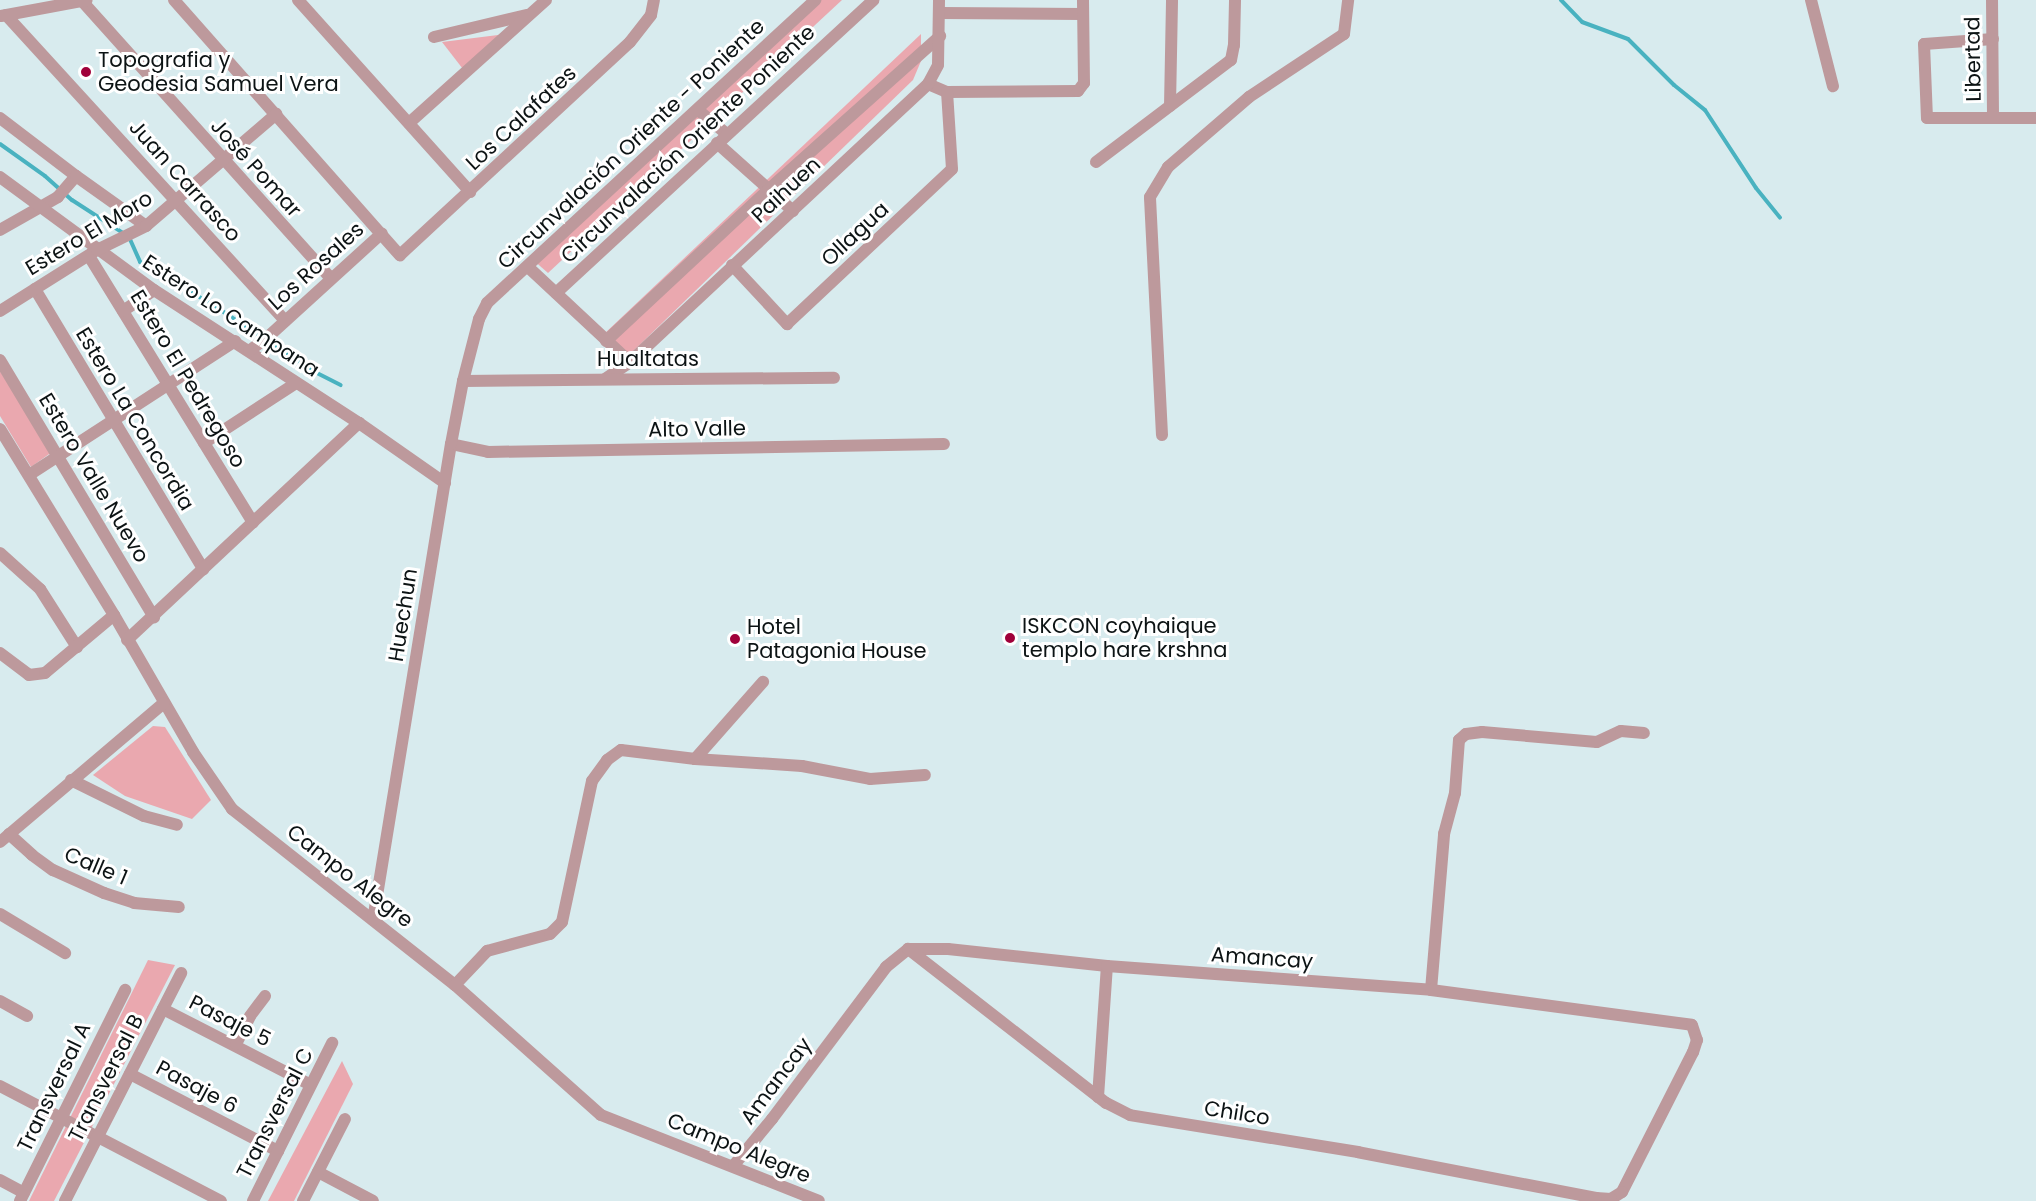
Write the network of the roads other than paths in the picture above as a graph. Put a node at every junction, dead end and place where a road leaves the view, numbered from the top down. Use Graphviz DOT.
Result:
graph roads {
  1 [pos="88,0"];
  2 [pos="174,0"];
  3 [pos="298,0"];
  4 [pos="546,0"];
  5 [pos="654,0"];
  6 [pos="815,0"];
  7 [pos="873,0"];
  8 [pos="1083,0"];
  9 [pos="1172,0"];
  10 [pos="1235,0"];
  11 [pos="1348,0"];
  12 [pos="1811,0"];
  13 [pos="1992,0"];
  14 [pos="82,1"];
  15 [pos="63,2"];
  16 [pos="939,6"];
  17 [pos="531,14"];
  18 [pos="1082,14"];
  19 [pos="3,15"];
  20 [pos="940,36"];
  21 [pos="434,37"];
  22 [pos="1993,39"];
  23 [pos="928,84"];
  24 [pos="1833,86"];
  25 [pos="947,92"];
  26 [pos="1170,106"];
  27 [pos="698,110"];
  28 [pos="276,114"];
  29 [pos="1993,117"];
  30 [pos="0,118"];
  31 [pos="2036,118"];
  32 [pos="409,123"];
  33 [pos="726,134"];
  34 [pos="717,143"];
  35 [pos="223,160"];
  36 [pos="1096,162"];
  37 [pos="0,177"];
  38 [pos="72,181"];
  39 [pos="768,190"];
  40 [pos="470,192"];
  41 [pos="177,201"];
  42 [pos="38,206"];
  43 [pos="793,211"];
  44 [pos="142,228"];
  45 [pos="0,230"];
  46 [pos="382,233"];
  47 [pos="93,253"];
  48 [pos="732,265"];
  49 [pos="528,267"];
  50 [pos="331,279"];
  51 [pos="35,289"];
  52 [pos="154,290"];
  53 [pos="556,293"];
  54 [pos="0,311"];
  55 [pos="123,311"];
  56 [pos="479,319"];
  57 [pos="285,321"];
  58 [pos="606,341"];
  59 [pos="235,342"];
  60 [pos="252,349"];
  61 [pos="0,360"];
  62 [pos="630,362"];
  63 [pos="834,378"];
  64 [pos="605,379"];
  65 [pos="463,381"];
  66 [pos="296,383"];
  67 [pos="168,385"];
  68 [pos="113,420"];
  69 [pos="359,423"];
  70 [pos="0,429"];
  71 [pos="1162,435"];
  72 [pos="204,443"];
  73 [pos="451,444"];
  74 [pos="944,444"];
  75 [pos="58,456"];
  76 [pos="29,475"];
  77 [pos="446,483"];
  78 [pos="253,522"];
  79 [pos="0,553"];
  80 [pos="202,569"];
  81 [pos="114,615"];
  82 [pos="154,617"];
  83 [pos="127,640"];
  84 [pos="76,647"];
  85 [pos="0,653"];
  86 [pos="763,682"];
  87 [pos="164,703"];
  88 [pos="1644,733"];
  89 [pos="695,759"];
  90 [pos="925,775"];
  91 [pos="71,780"];
  92 [pos="177,825"];
  93 [pos="5,838"];
  94 [pos="179,907"];
  95 [pos="0,914"];
  96 [pos="373,920"];
  97 [pos="908,949"];
  98 [pos="65,953"];
  99 [pos="1107,966"];
  100 [pos="181,973"];
  101 [pos="455,985"];
  102 [pos="124,990"];
  103 [pos="1431,990"];
  104 [pos="265,996"];
  105 [pos="0,1000"];
  106 [pos="163,1009"];
  107 [pos="27,1016"];
  108 [pos="332,1043"];
  109 [pos="236,1044"];
  110 [pos="130,1074"];
  111 [pos="311,1085"];
  112 [pos="0,1086"];
  113 [pos="1098,1097"];
  114 [pos="60,1118"];
  115 [pos="345,1119"];
  116 [pos="98,1137"];
  117 [pos="278,1151"];
  118 [pos="734,1166"];
  119 [pos="318,1172"];
  120 [pos="0,1180"];
  121 [pos="22,1197"];
  122 [pos="1611,1199"];
  123 [pos="65,1201"];
  124 [pos="221,1201"];
  125 [pos="252,1201"];
  126 [pos="303,1201"];
  127 [pos="373,1201"];
  128 [pos="819,1201"];
  1 -- 14 [label="street"];
  2 -- 28 [label="street"];
  3 -- 32 [label="street"];
  4 -- 17 [label="street"];
  5 -- 40 [label="street, Los Calafates"];
  6 -- 27 [label="street, Circunvalación Oriente - Poniente"];
  7 -- 33 [label="street, Circunvalación Oriente Poniente"];
  8 -- 18 [label="street"];
  9 -- 26 [label="street"];
  10 -- 26 [label="street"];
  11 -- 71 [label="street"];
  12 -- 24 [label="street"];
  13 -- 22 [label="street, Libertad"];
  14 -- 15 [label="street"];
  14 -- 35 [label="street, José Pomar"];
  15 -- 19 [label="street"];
  16 -- 18 [label="street"];
  16 -- 20 [label="street, Paihuen"];
  17 -- 21 [label="street"];
  17 -- 32 [label="street"];
  18 -- 25 [label="street"];
  19 -- 41 [label="street, Juan Carrasco"];
  20 -- 23 [label="street, Paihuen"];
  20 -- 39 [label="street"];
  22 -- 29 [label="street, Libertad"];
  22 -- 29 [label="street"];
  23 -- 25 [label="street"];
  23 -- 43 [label="street, Paihuen"];
  25 -- 48 [label="street, Ollagua"];
  26 -- 36 [label="street"];
  27 -- 33 [label="street"];
  27 -- 49 [label="street, Circunvalación Oriente - Poniente"];
  28 -- 35 [label="street, Estero El Moro"];
  28 -- 46 [label="street"];
  29 -- 31 [label="street"];
  30 -- 38 [label="street"];
  32 -- 40 [label="street"];
  33 -- 34 [label="street, Circunvalación Oriente Poniente"];
  34 -- 39 [label="street"];
  34 -- 53 [label="street, Circunvalación Oriente Poniente"];
  35 -- 41 [label="street, Estero El Moro"];
  35 -- 50 [label="street, José Pomar"];
  37 -- 42 [label="street, Estero Lo Campana"];
  38 -- 42 [label="street"];
  38 -- 44 [label="street"];
  39 -- 43 [label="street"];
  39 -- 58 [label="street"];
  40 -- 46 [label="street, Los Calafates"];
  41 -- 44 [label="street, Estero El Moro"];
  41 -- 57 [label="street, Juan Carrasco"];
  42 -- 45 [label="street"];
  42 -- 47 [label="street, Estero Lo Campana"];
  43 -- 48 [label="street, Paihuen"];
  44 -- 47 [label="street, Estero El Moro"];
  46 -- 50 [label="street, Los Rosales"];
  47 -- 51 [label="street, Estero El Moro"];
  47 -- 52 [label="street, Estero Lo Campana"];
  47 -- 55 [label="street, Estero El Pedregoso"];
  48 -- 62 [label="street, Paihuen"];
  49 -- 53 [label="street"];
  49 -- 56 [label="street, Circunvalación Oriente - Poniente"];
  50 -- 57 [label="street, Los Rosales"];
  51 -- 54 [label="street, Estero El Moro"];
  51 -- 68 [label="street, Estero La Concordia"];
  52 -- 55 [label="street"];
  52 -- 59 [label="street, Estero Lo Campana"];
  53 -- 58 [label="street"];
  55 -- 67 [label="street, Estero El Pedregoso"];
  56 -- 65 [label="street, Huechun"];
  57 -- 60 [label="street, Los Rosales"];
  58 -- 62 [label="street"];
  59 -- 60 [label="street, Estero Lo Campana"];
  59 -- 67 [label="street"];
  60 -- 66 [label="street, Estero Lo Campana"];
  61 -- 75 [label="street, Estero Valle Nuevo"];
  62 -- 64 [label="street, Paihuen"];
  63 -- 64 [label="street, Hualtatas"];
  64 -- 65 [label="street, Hualtatas"];
  65 -- 73 [label="street, Huechun"];
  66 -- 69 [label="street, Estero Lo Campana"];
  66 -- 72 [label="street"];
  67 -- 68 [label="street"];
  67 -- 72 [label="street, Estero El Pedregoso"];
  68 -- 75 [label="street"];
  68 -- 80 [label="street, Estero La Concordia"];
  69 -- 77 [label="street, Estero Lo Campana"];
  69 -- 78 [label="street"];
  70 -- 76 [label="street, Campo Alegre"];
  72 -- 78 [label="street, Estero El Pedregoso"];
  73 -- 74 [label="street, Alto Valle"];
  73 -- 77 [label="street, Huechun"];
  75 -- 76 [label="street"];
  75 -- 82 [label="street, Estero Valle Nuevo"];
  76 -- 81 [label="street, Campo Alegre"];
  77 -- 96 [label="street, Huechun"];
  78 -- 80 [label="street"];
  79 -- 84 [label="street"];
  80 -- 82 [label="street"];
  81 -- 83 [label="street, Campo Alegre"];
  81 -- 84 [label="street"];
  82 -- 83 [label="street"];
  83 -- 87 [label="street, Campo Alegre"];
  84 -- 85 [label="street"];
  86 -- 89 [label="street"];
  87 -- 91 [label="street"];
  87 -- 96 [label="street, Campo Alegre"];
  88 -- 103 [label="street"];
  89 -- 90 [label="street"];
  89 -- 101 [label="street"];
  91 -- 92 [label="street"];
  91 -- 93 [label="street"];
  93 -- 94 [label="street, Calle 1"];
  95 -- 98 [label="street"];
  96 -- 101 [label="street, Campo Alegre"];
  97 -- 99 [label="street, Amancay"];
  97 -- 113 [label="street, Chilco"];
  97 -- 118 [label="street, Amancay"];
  99 -- 103 [label="street, Amancay"];
  99 -- 113 [label="street"];
  100 -- 106 [label="street, Transversal B"];
  101 -- 118 [label="street, Campo Alegre"];
  102 -- 114 [label="street, Transversal A"];
  103 -- 122 [label="street, Amancay"];
  104 -- 109 [label="street"];
  105 -- 107 [label="street"];
  106 -- 109 [label="street, Pasaje 5"];
  106 -- 110 [label="street, Transversal B"];
  108 -- 111 [label="street, Transversal C"];
  109 -- 111 [label="street, Pasaje 5"];
  110 -- 116 [label="street, Transversal B"];
  110 -- 117 [label="street, Pasaje 6"];
  111 -- 117 [label="street, Transversal C"];
  112 -- 114 [label="street"];
  113 -- 122 [label="street, Chilco"];
  114 -- 116 [label="street"];
  114 -- 121 [label="street, Transversal A"];
  115 -- 119 [label="street"];
  116 -- 123 [label="street, Transversal B"];
  116 -- 124 [label="street"];
  117 -- 125 [label="street, Transversal C"];
  118 -- 128 [label="street, Campo Alegre"];
  119 -- 126 [label="street"];
  119 -- 127 [label="street"];
  120 -- 121 [label="street"];
}
